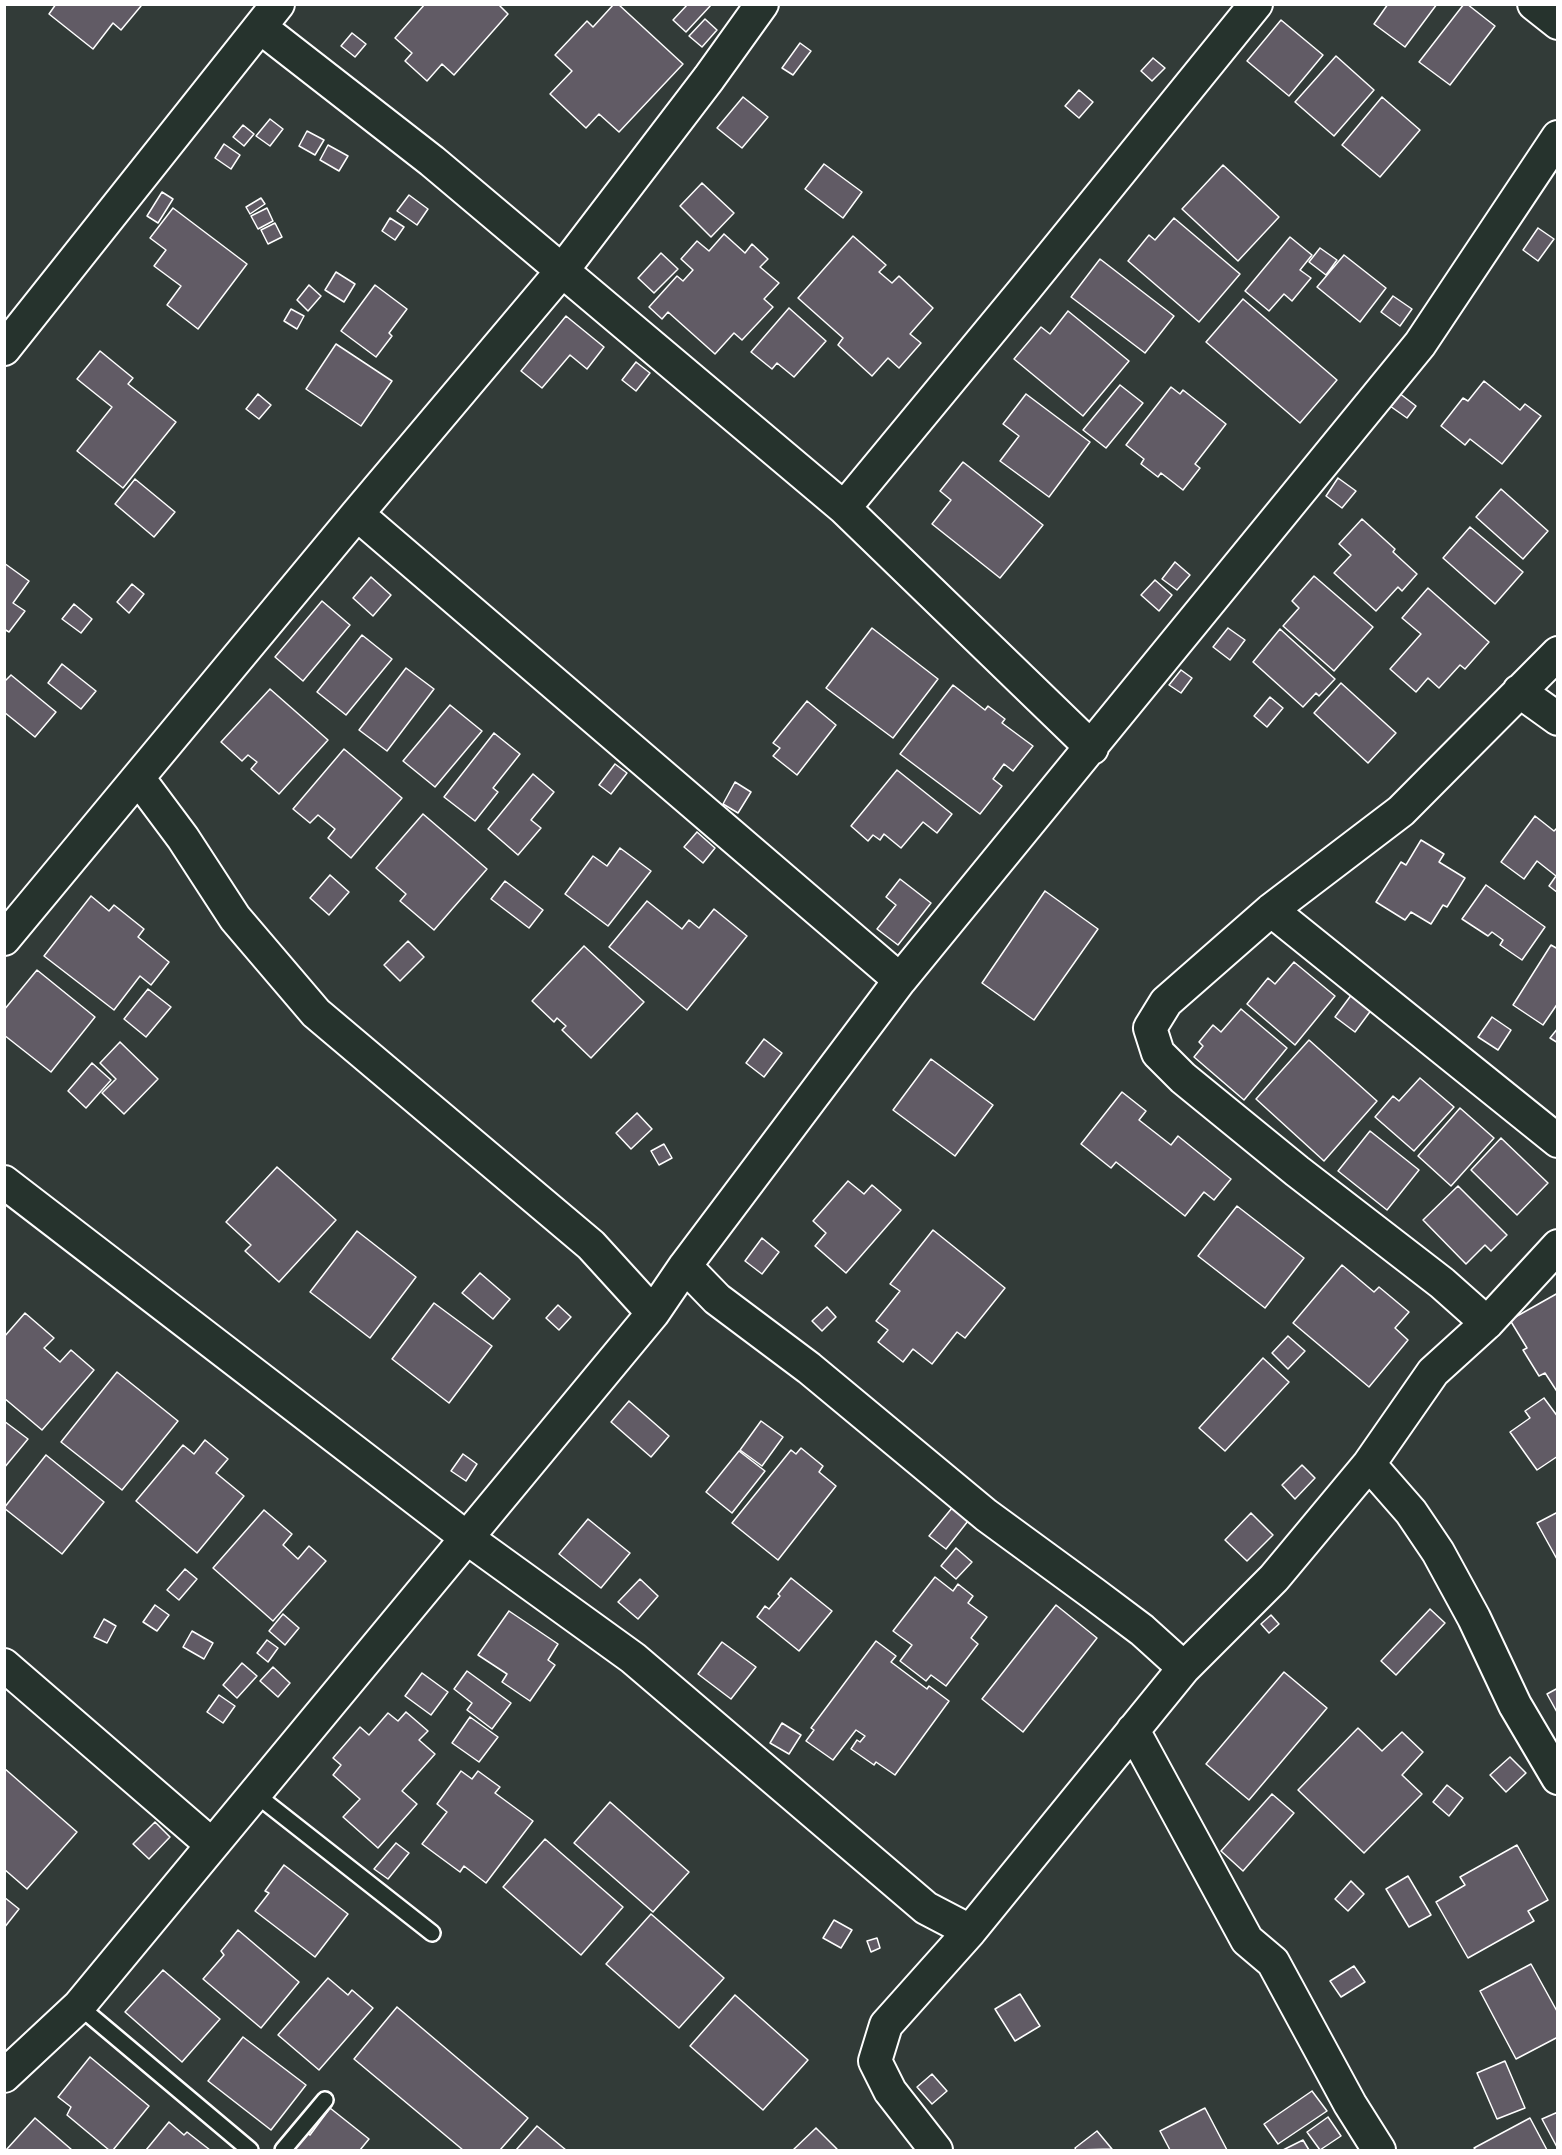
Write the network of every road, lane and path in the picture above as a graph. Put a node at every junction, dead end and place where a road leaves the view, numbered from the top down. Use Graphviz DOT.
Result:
graph roads {
  1 [pos="762,4"];
  2 [pos="1256,4"];
  3 [pos="1534,4"];
  4 [pos="269,16"];
  5 [pos="1557,23"];
  6 [pos="1557,137"];
  7 [pos="561,272"];
  8 [pos="4,349"];
  9 [pos="844,508"];
  10 [pos="357,514"];
  11 [pos="1557,653"];
  12 [pos="1519,691"];
  13 [pos="1557,719"];
  14 [pos="1092,748"];
  15 [pos="139,779"];
  16 [pos="1271,910"];
  17 [pos="4,939"];
  18 [pos="900,980"];
  19 [pos="1557,1141"];
  20 [pos="4,1182"];
  21 [pos="1557,1246"];
  22 [pos="685,1266"];
  23 [pos="653,1313"];
  24 [pos="1487,1323"];
  25 [pos="1369,1464"];
  26 [pos="467,1539"];
  27 [pos="4,1665"];
  28 [pos="1184,1668"];
  29 [pos="1133,1731"];
  30 [pos="1557,1778"];
  31 [pos="254,1793"];
  32 [pos="211,1845"];
  33 [pos="970,1931"];
  34 [pos="432,1933"];
  35 [pos="80,2006"];
  36 [pos="4,2076"];
  37 [pos="325,2100"];
  38 [pos="250,2151"];
  39 [pos="283,2151"];
  40 [pos="936,2151"];
  41 [pos="1379,2151"];
  1 -- 7 [label="street"];
  2 -- 9 [label="street"];
  3 -- 5 [label="street"];
  4 -- 7 [label="street"];
  4 -- 8 [label="street"];
  6 -- 14 [label="street"];
  7 -- 9 [label="street"];
  7 -- 10 [label="street"];
  9 -- 14 [label="street"];
  10 -- 15 [label="street"];
  10 -- 18 [label="street"];
  11 -- 12 [label="street"];
  12 -- 13 [label="street"];
  12 -- 16 [label="street"];
  14 -- 18 [label="street"];
  15 -- 17 [label="street"];
  15 -- 23 [label="street"];
  16 -- 19 [label="street"];
  16 -- 24 [label="street"];
  18 -- 22 [label="street"];
  20 -- 26 [label="street"];
  21 -- 24 [label="street"];
  22 -- 23 [label="street"];
  22 -- 28 [label="street"];
  23 -- 26 [label="street"];
  24 -- 25 [label="street"];
  25 -- 28 [label="street"];
  25 -- 30 [label="street"];
  26 -- 31 [label="street"];
  26 -- 33 [label="street"];
  27 -- 32 [label="street"];
  28 -- 29 [label="street"];
  29 -- 33 [label="street"];
  29 -- 41 [label="street"];
  31 -- 32 [label="street"];
  31 -- 34 [label="lane"];
  32 -- 35 [label="street"];
  33 -- 40 [label="street"];
  35 -- 36 [label="street"];
  35 -- 38 [label="lane"];
  37 -- 39 [label="lane"];
}
